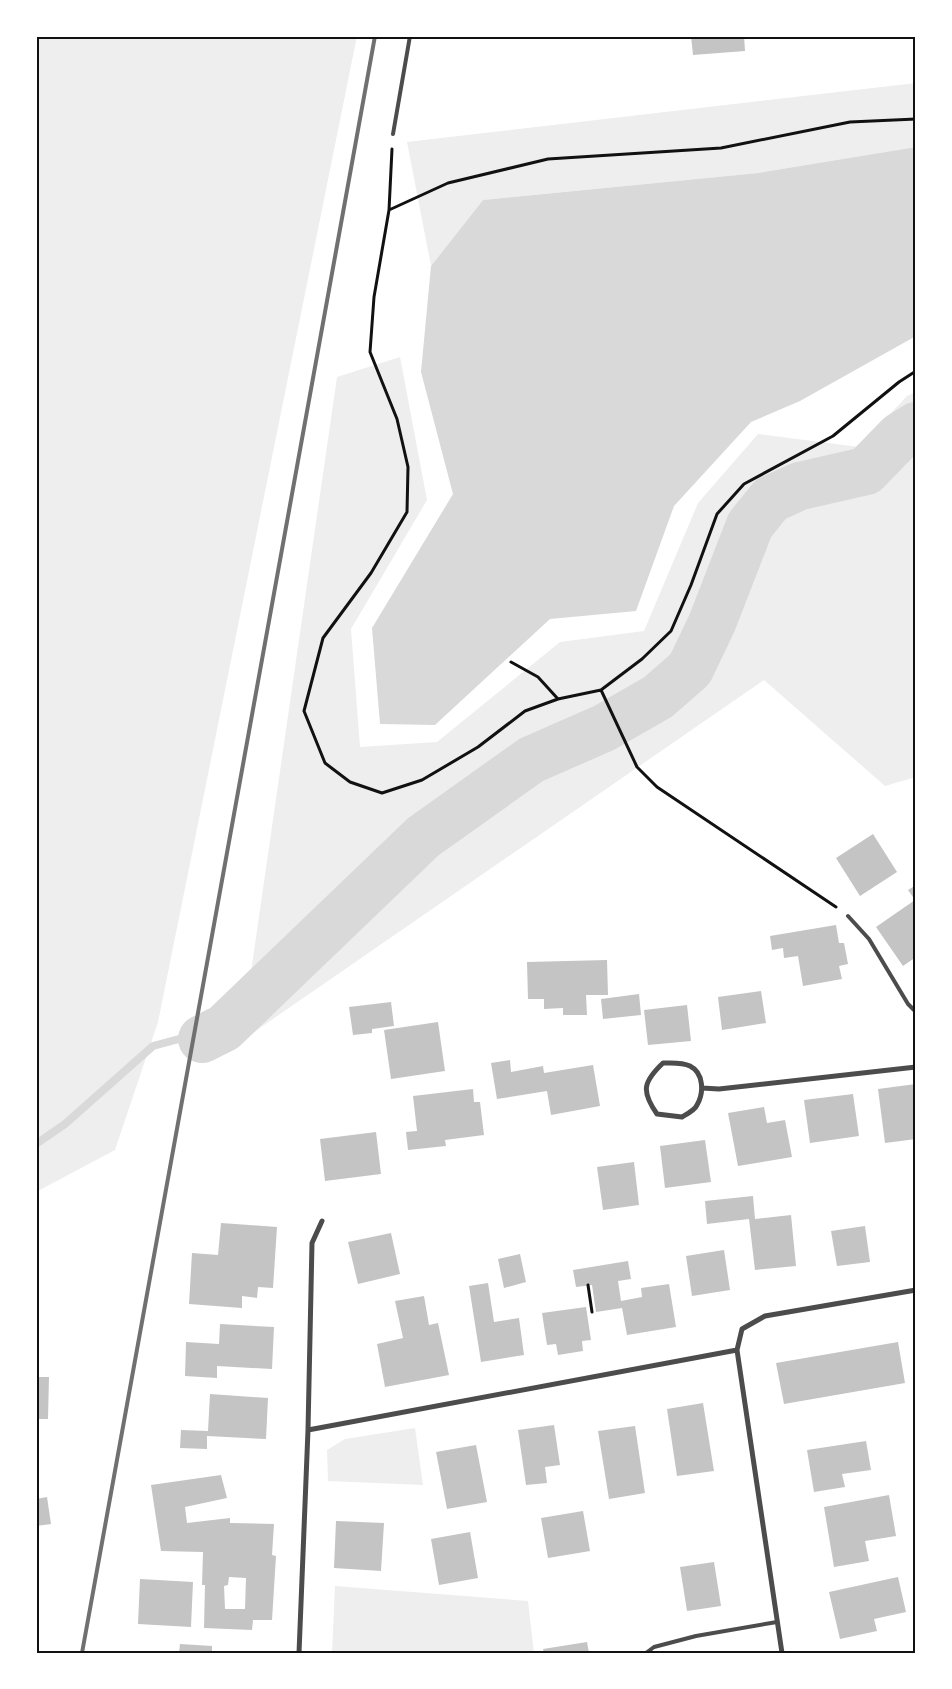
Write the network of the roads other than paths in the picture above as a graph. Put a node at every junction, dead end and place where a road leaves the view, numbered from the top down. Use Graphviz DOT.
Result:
graph roads {
  1 [pos="410,36"];
  2 [pos="392,134"];
  3 [pos="848,916"];
  4 [pos="916,1012"];
  5 [pos="916,1067"];
  6 [pos="702,1088"];
  7 [pos="322,1221"];
  8 [pos="916,1290"];
  9 [pos="737,1350"];
  10 [pos="308,1430"];
  11 [pos="777,1622"];
  12 [pos="299,1653"];
  13 [pos="646,1653"];
  14 [pos="782,1653"];
  1 -- 2 [label="lane"];
  3 -- 4 [label="lane"];
  5 -- 6 [label="street"];
  6 -- 6 [label="street"];
  7 -- 10 [label="street"];
  8 -- 9 [label="street"];
  9 -- 10 [label="street"];
  9 -- 11 [label="street"];
  10 -- 12 [label="street"];
  11 -- 13 [label="lane"];
  11 -- 14 [label="street"];
}
